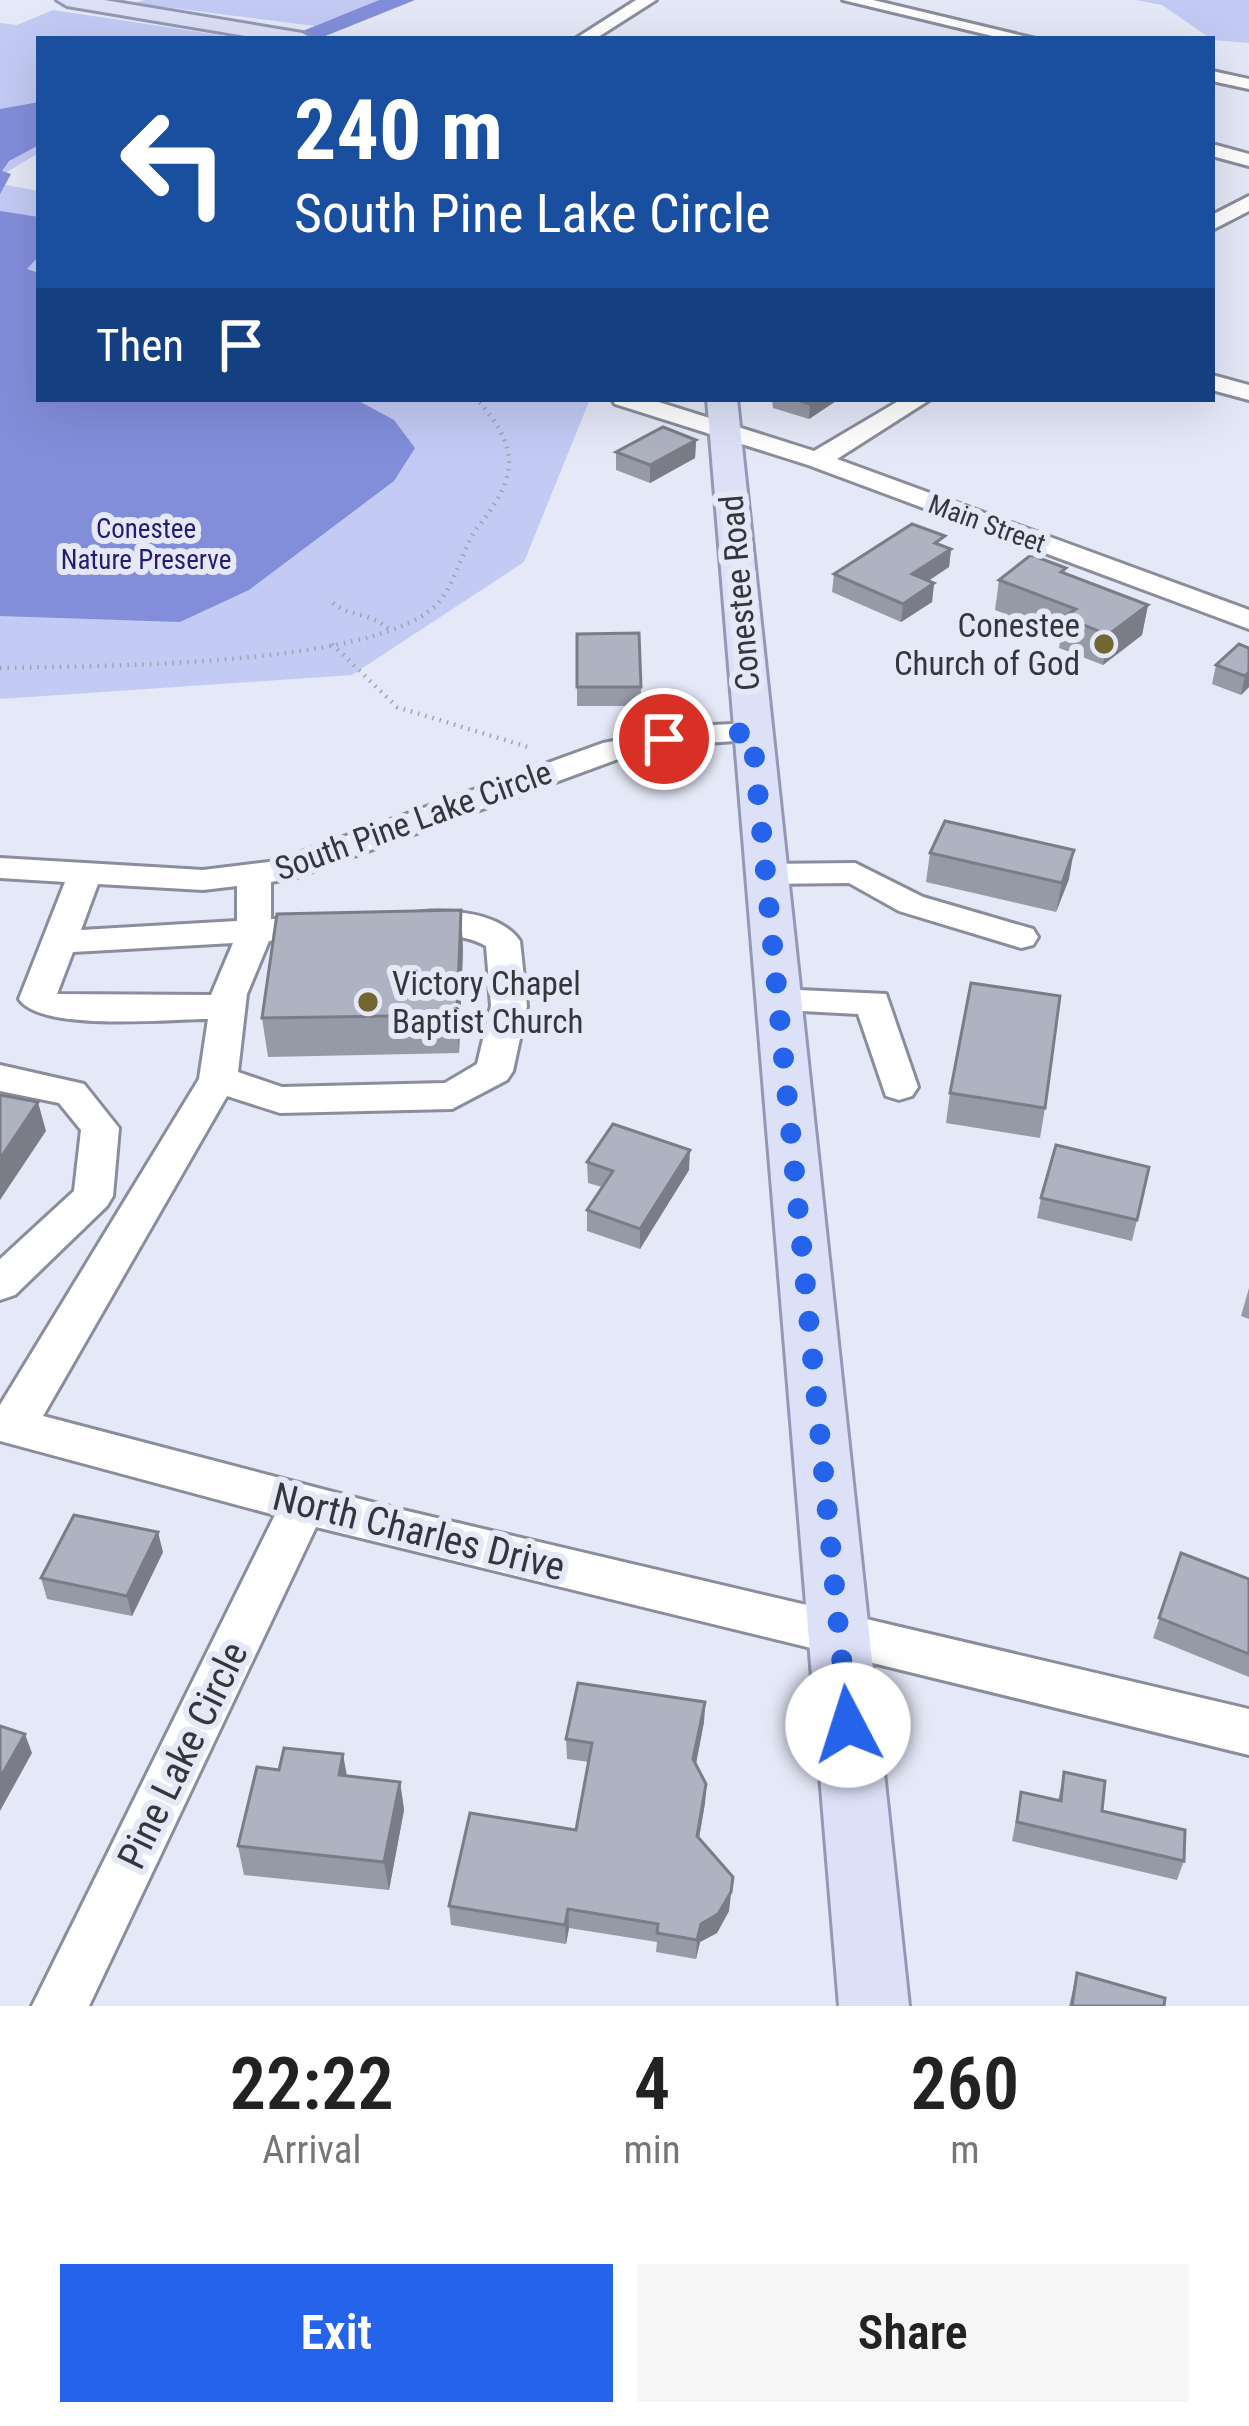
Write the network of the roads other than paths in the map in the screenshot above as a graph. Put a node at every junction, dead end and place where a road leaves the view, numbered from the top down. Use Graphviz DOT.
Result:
graph roads {
  1 [pos="67,0"];
  2 [pos="649,0"];
  3 [pos="851,0"];
  4 [pos="282,36"];
  5 [pos="589,36"];
  6 [pos="1014,36"];
  7 [pos="1215,151"];
  8 [pos="1249,160"];
  9 [pos="1249,202"];
  10 [pos="1215,222"];
  11 [pos="1215,383"];
  12 [pos="1249,394"];
  13 [pos="643,402"];
  14 [pos="914,402"];
  15 [pos="723,415"];
  16 [pos="817,460"];
  17 [pos="1249,620"];
  18 [pos="752,732"];
  19 [pos="0,868"];
  20 [pos="85,874"];
  21 [pos="765,874"];
  22 [pos="254,876"];
  23 [pos="254,934"];
  24 [pos="1022,937"];
  25 [pos="56,942"];
  26 [pos="777,1000"];
  27 [pos="225,1016"];
  28 [pos="0,1078"];
  29 [pos="218,1079"];
  30 [pos="898,1087"];
  31 [pos="94,1196"];
  32 [pos="143,1205"];
  33 [pos="0,1284"];
  34 [pos="7,1425"];
  35 [pos="304,1504"];
  36 [pos="839,1631"];
  37 [pos="1249,1732"];
  38 [pos="59,2006"];
  39 [pos="874,2006"];
  1 -- 4 [label="main road"];
  2 -- 5 [label="street"];
  3 -- 6 [label="street"];
  7 -- 8 [label="street"];
  9 -- 10 [label="street"];
  11 -- 12 [label="street"];
  13 -- 15 [label="street, Main Street"];
  14 -- 16 [label="street"];
  15 -- 16 [label="street, Main Street"];
  15 -- 18 [label="main road, Conestee Road"];
  16 -- 17 [label="street, Main Street"];
  18 -- 21 [label="main road, Conestee Road"];
  18 -- 22 [label="street, South Pine Lake Circle"];
  19 -- 20 [label="street, South Pine Lake Circle"];
  20 -- 22 [label="street, South Pine Lake Circle"];
  20 -- 25 [label="street"];
  21 -- 24 [label="street"];
  21 -- 26 [label="main road, Conestee Road"];
  22 -- 23 [label="street"];
  23 -- 25 [label="street"];
  23 -- 27 [label="street"];
  23 -- 29 [label="street"];
  25 -- 27 [label="street"];
  26 -- 30 [label="street"];
  26 -- 36 [label="main road, Conestee Road"];
  27 -- 29 [label="street"];
  28 -- 31 [label="street"];
  29 -- 32 [label="street"];
  31 -- 32 [label="street"];
  31 -- 33 [label="street"];
  32 -- 34 [label="street"];
  34 -- 35 [label="street, North Charles Drive"];
  35 -- 36 [label="street, North Charles Drive"];
  35 -- 38 [label="street, Pine Lake Circle"];
  36 -- 37 [label="street, North Charles Drive"];
  36 -- 39 [label="main road, Conestee Road"];
}
